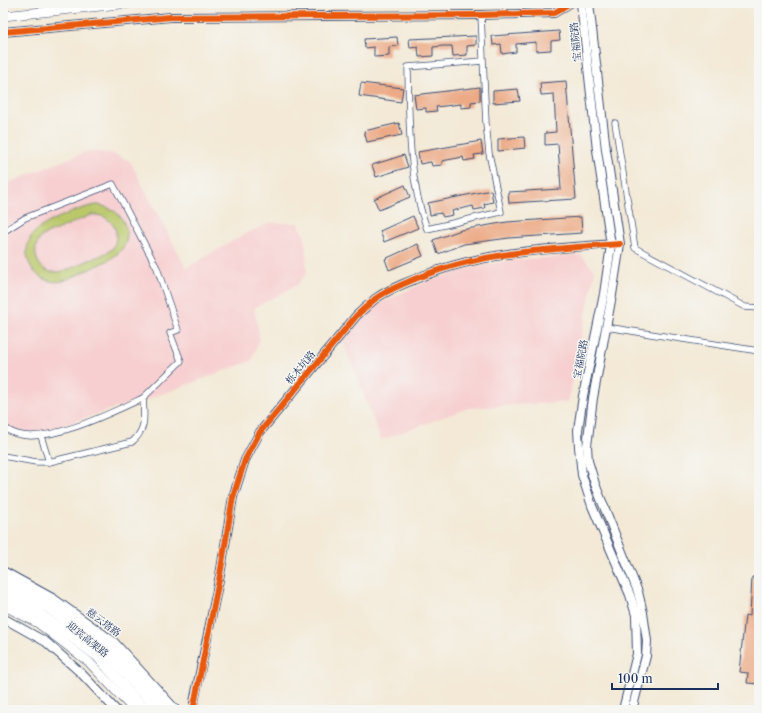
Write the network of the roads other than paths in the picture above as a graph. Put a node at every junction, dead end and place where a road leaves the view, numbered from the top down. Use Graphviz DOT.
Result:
graph roads {
  1 [pos="130,3"];
  2 [pos="570,3"];
  3 [pos="581,3"];
  4 [pos="589,3"];
  5 [pos="481,15"];
  6 [pos="3,16"];
  7 [pos="3,32"];
  8 [pos="483,61"];
  9 [pos="615,123"];
  10 [pos="3,232"];
  11 [pos="620,244"];
  12 [pos="611,245"];
  13 [pos="759,308"];
  14 [pos="597,325"];
  15 [pos="606,327"];
  16 [pos="759,351"];
  17 [pos="143,398"];
  18 [pos="3,427"];
  19 [pos="41,436"];
  20 [pos="3,456"];
  21 [pos="49,462"];
  22 [pos="3,571"];
  23 [pos="3,577"];
  24 [pos="3,585"];
  25 [pos="3,595"];
  26 [pos="3,605"];
  27 [pos="3,618"];
  28 [pos="160,702"];
  29 [pos="194,702"];
  30 [pos="116,710"];
  31 [pos="134,710"];
  32 [pos="146,710"];
  33 [pos="167,710"];
  34 [pos="176,710"];
  35 [pos="623,710"];
  36 [pos="632,710"];
  1 -- 6 [label="main road"];
  2 -- 5 [label="street"];
  3 -- 12 [label="street, 宝福院路"];
  4 -- 11 [label="street, 宝福院路"];
  5 -- 7 [label="street"];
  5 -- 8 [label="street"];
  8 -- 8 [label="street"];
  9 -- 13 [label="street"];
  10 -- 17 [label="street"];
  11 -- 12 [label="street, 栎木坑路"];
  11 -- 15 [label="street, 宝福院路"];
  12 -- 14 [label="street, 宝福院路"];
  12 -- 29 [label="street, 栎木坑路"];
  14 -- 15 [label="street"];
  14 -- 35 [label="street, 宝福院路"];
  15 -- 16 [label="street"];
  15 -- 36 [label="street, 宝福院路"];
  17 -- 19 [label="street"];
  17 -- 21 [label="street"];
  18 -- 19 [label="street"];
  19 -- 21 [label="street"];
  20 -- 21 [label="street"];
  22 -- 28 [label="street, 慈云塔路"];
  23 -- 28 [label="main road, 慈云塔路"];
  24 -- 28 [label="highway, 迎宾高架路"];
  25 -- 32 [label="highway, 迎宾高架路"];
  26 -- 31 [label="main road"];
  27 -- 30 [label="street"];
  28 -- 33 [label="main road, 慈云塔路"];
  28 -- 34 [label="street, 慈云塔路"];
}
